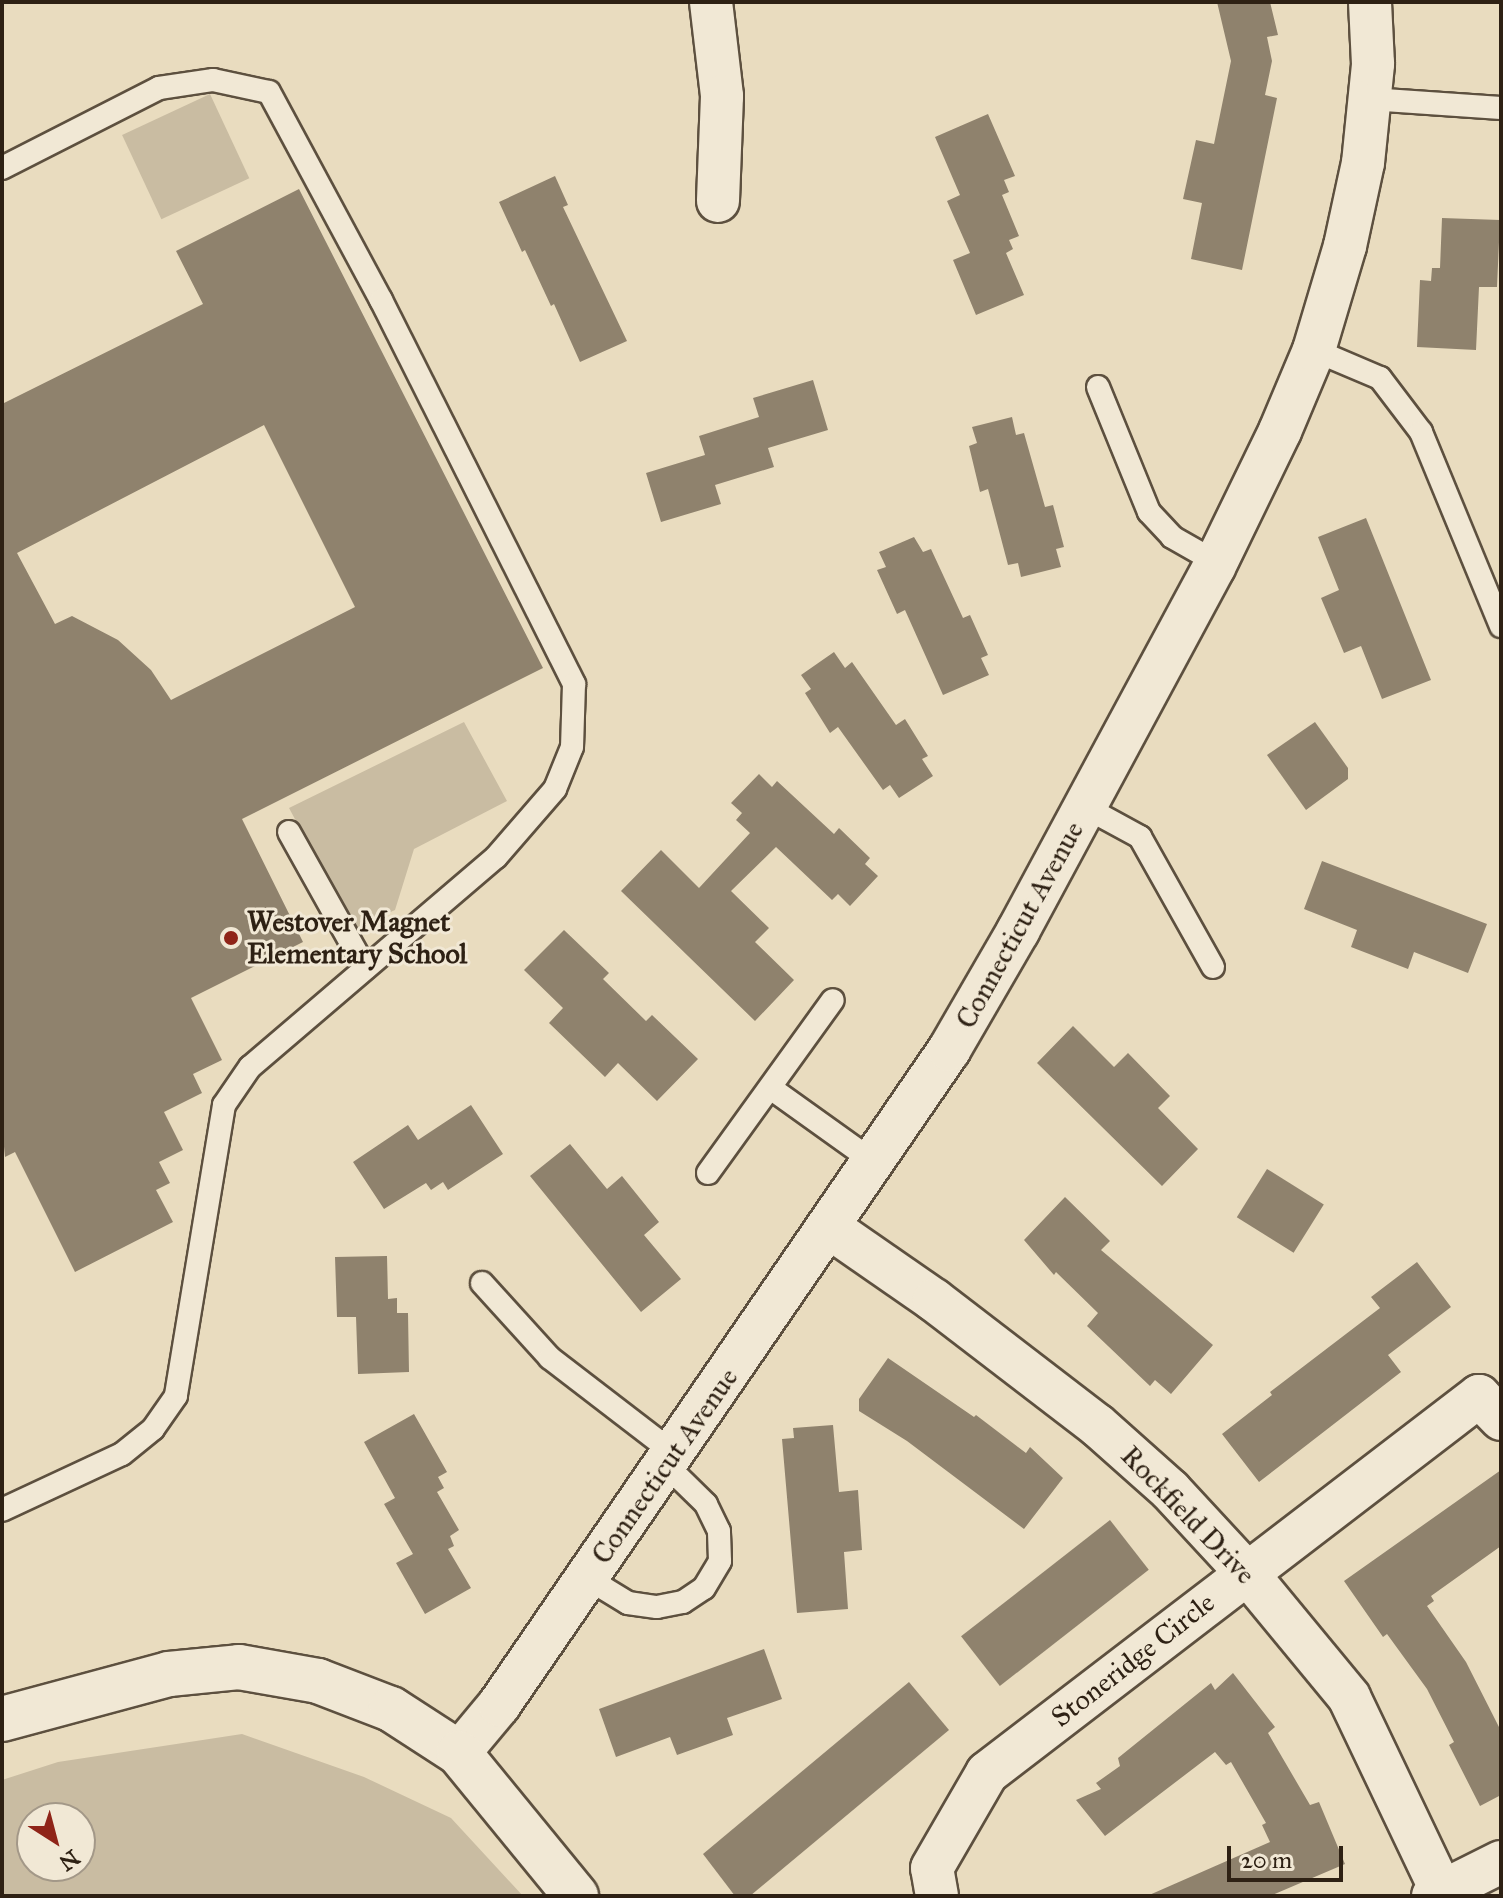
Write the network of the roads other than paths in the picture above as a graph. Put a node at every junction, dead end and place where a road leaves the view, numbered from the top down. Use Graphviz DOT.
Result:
graph roads {
  1 [pos="711,2"];
  2 [pos="1370,2"];
  3 [pos="1370,99"];
  4 [pos="1501,108"];
  5 [pos="2,168"];
  6 [pos="718,201"];
  7 [pos="1314,350"];
  8 [pos="1098,387"];
  9 [pos="1216,562"];
  10 [pos="1501,626"];
  11 [pos="1085,807"];
  12 [pos="289,832"];
  13 [pos="1213,967"];
  14 [pos="365,968"];
  15 [pos="833,1000"];
  16 [pos="772,1089"];
  17 [pos="874,1162"];
  18 [pos="708,1173"];
  19 [pos="830,1228"];
  20 [pos="482,1283"];
  21 [pos="1501,1419"];
  22 [pos="670,1458"];
  23 [pos="2,1510"];
  24 [pos="1246,1572"];
  25 [pos="587,1578"];
  26 [pos="2,1719"];
  27 [pos="459,1753"];
  28 [pos="1501,1862"];
  29 [pos="1438,1894"];
  30 [pos="576,1896"];
  31 [pos="937,1896"];
  1 -- 6 [label="street"];
  2 -- 3 [label="street, Connecticut Avenue"];
  3 -- 4 [label="lane"];
  3 -- 7 [label="street, Connecticut Avenue"];
  5 -- 14 [label="lane"];
  7 -- 9 [label="street, Connecticut Avenue"];
  7 -- 10 [label="lane"];
  8 -- 9 [label="lane"];
  9 -- 11 [label="street, Connecticut Avenue"];
  11 -- 13 [label="lane"];
  11 -- 17 [label="street, Connecticut Avenue"];
  12 -- 14 [label="lane"];
  14 -- 23 [label="lane"];
  15 -- 16 [label="lane"];
  16 -- 17 [label="lane"];
  16 -- 18 [label="lane"];
  17 -- 19 [label="street, Connecticut Avenue"];
  19 -- 22 [label="street, Connecticut Avenue"];
  19 -- 24 [label="street, Rockfield Drive"];
  20 -- 22 [label="lane"];
  21 -- 24 [label="street, Stoneridge Circle"];
  22 -- 25 [label="street, Connecticut Avenue"];
  22 -- 25 [label="lane"];
  24 -- 29 [label="street, Rockfield Drive"];
  24 -- 31 [label="street, Stoneridge Circle"];
  25 -- 27 [label="street, Connecticut Avenue"];
  26 -- 27 [label="main road"];
  27 -- 30 [label="main road"];
  28 -- 29 [label="street"];
}
